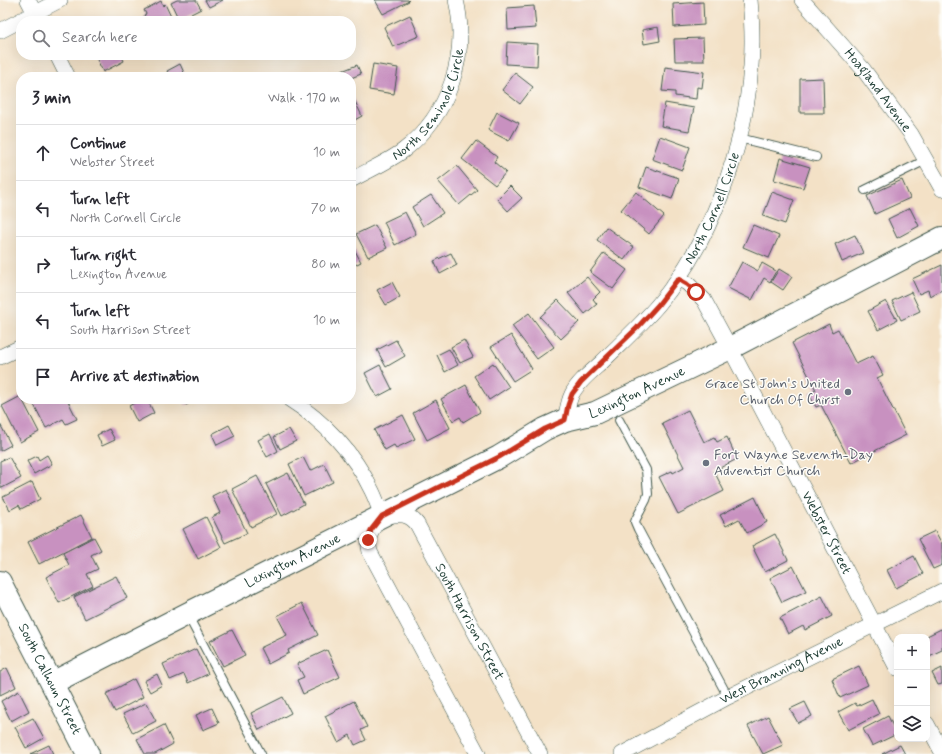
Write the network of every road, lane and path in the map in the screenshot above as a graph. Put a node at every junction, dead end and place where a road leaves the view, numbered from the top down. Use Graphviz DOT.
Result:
graph roads {
  1 [pos="60,0"];
  2 [pos="456,0"];
  3 [pos="750,0"];
  4 [pos="802,0"];
  5 [pos="34,11"];
  6 [pos="16,22"];
  7 [pos="0,31"];
  8 [pos="60,60"];
  9 [pos="66,72"];
  10 [pos="739,138"];
  11 [pos="816,157"];
  12 [pos="926,160"];
  13 [pos="356,177"];
  14 [pos="942,189"];
  15 [pos="865,190"];
  16 [pos="942,238"];
  17 [pos="678,279"];
  18 [pos="730,348"];
  19 [pos="16,349"];
  20 [pos="0,357"];
  21 [pos="296,404"];
  22 [pos="565,420"];
  23 [pos="619,420"];
  24 [pos="382,516"];
  25 [pos="942,591"];
  26 [pos="2,596"];
  27 [pos="187,614"];
  28 [pos="874,625"];
  29 [pos="894,662"];
  30 [pos="52,684"];
  31 [pos="728,698"];
  32 [pos="930,730"];
  33 [pos="942,752"];
  34 [pos="88,754"];
  35 [pos="261,754"];
  36 [pos="478,754"];
  37 [pos="540,754"];
  38 [pos="622,754"];
  1 -- 5 [label="street"];
  2 -- 13 [label="street, North Seminole Circle"];
  3 -- 10 [label="street, North Cornell Circle"];
  4 -- 12 [label="street, Hoagland Avenue"];
  6 -- 7 [label="street"];
  8 -- 9 [label="street"];
  10 -- 11 [label="lane"];
  10 -- 17 [label="street, North Cornell Circle"];
  12 -- 14 [label="street, Hoagland Avenue"];
  12 -- 15 [label="lane"];
  16 -- 18 [label="street, Lexington Avenue"];
  17 -- 18 [label="street, Webster Street"];
  17 -- 22 [label="street, North Cornell Circle"];
  18 -- 22 [label="street, Lexington Avenue"];
  18 -- 28 [label="street, Webster Street"];
  19 -- 20 [label="street"];
  21 -- 24 [label="street"];
  22 -- 24 [label="street, Lexington Avenue"];
  23 -- 31 [label="lane"];
  24 -- 27 [label="street, Lexington Avenue"];
  24 -- 36 [label="street"];
  24 -- 37 [label="street, South Harrison Street"];
  25 -- 28 [label="street, West Branning Avenue"];
  26 -- 30 [label="street, South Calhoun Street"];
  27 -- 30 [label="street, Lexington Avenue"];
  27 -- 35 [label="lane"];
  28 -- 29 [label="street, Webster Street"];
  28 -- 31 [label="street, West Branning Avenue"];
  30 -- 34 [label="street, South Calhoun Street"];
  31 -- 38 [label="street, West Branning Avenue"];
  32 -- 33 [label="street"];
}
